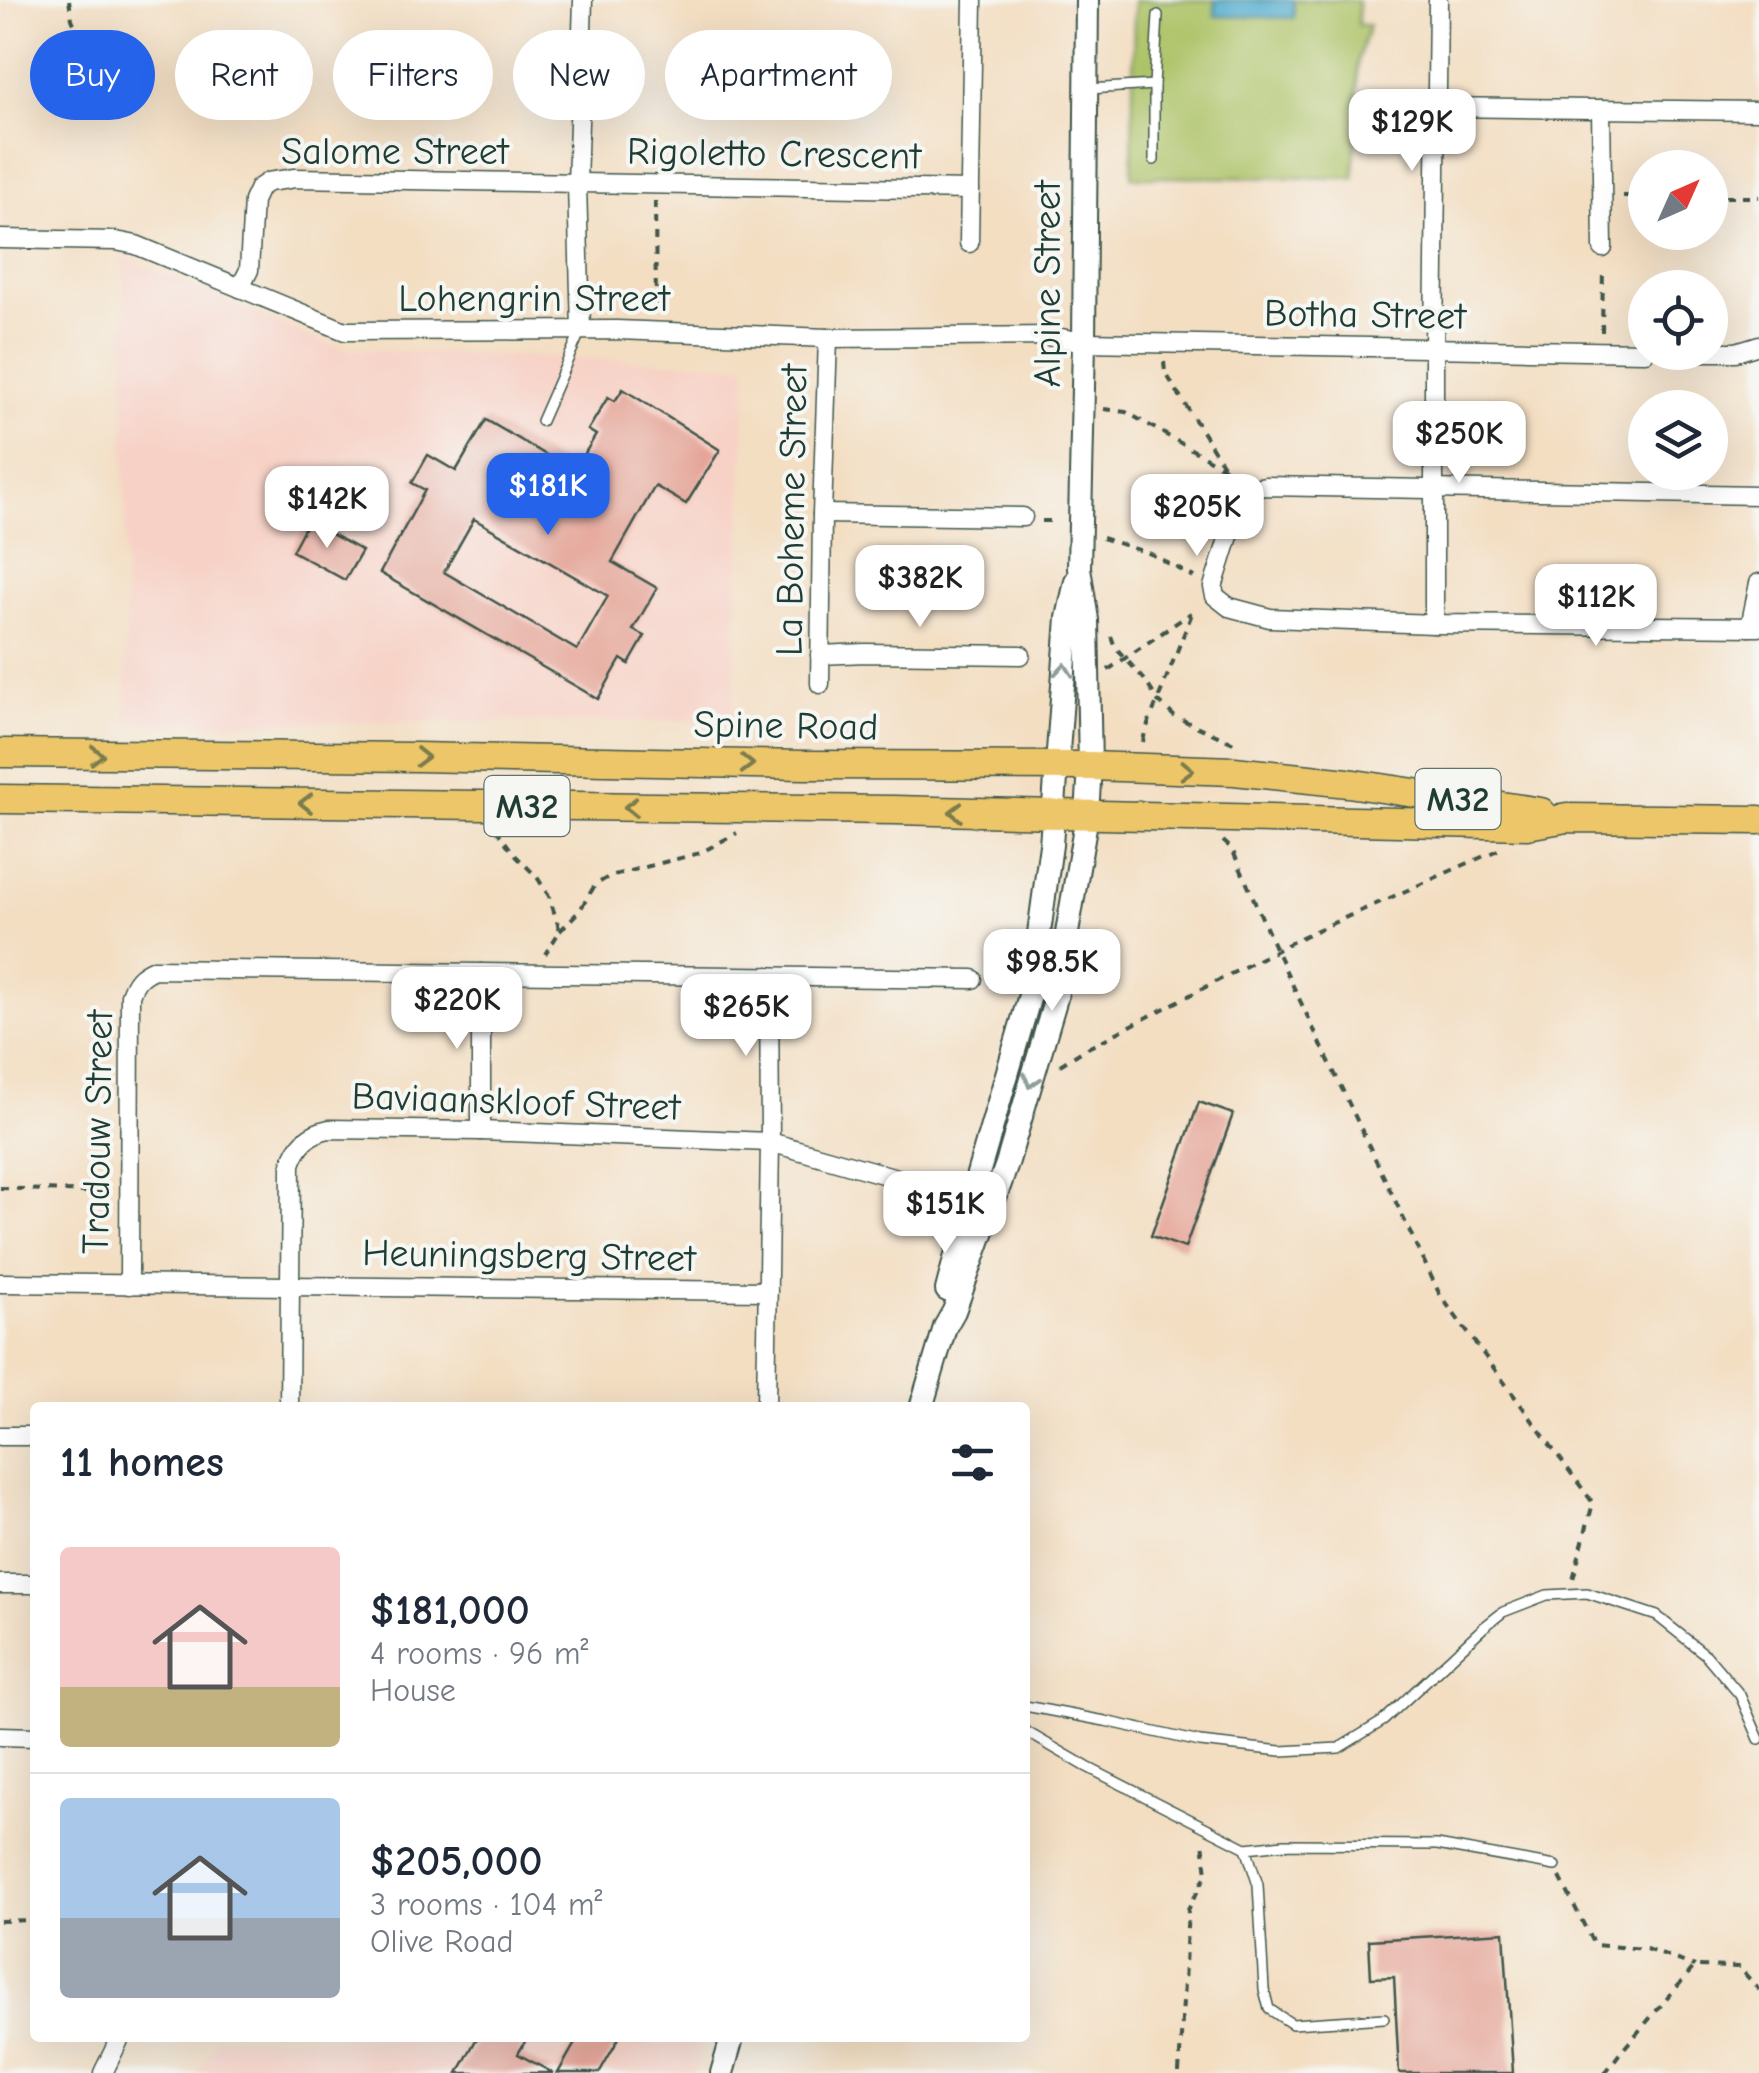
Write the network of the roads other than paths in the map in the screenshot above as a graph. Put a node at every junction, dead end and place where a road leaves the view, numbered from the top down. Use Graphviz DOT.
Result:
graph roads {
  1 [pos="582,0"];
  2 [pos="972,0"];
  3 [pos="1087,0"];
  4 [pos="1438,0"];
  5 [pos="1158,15"];
  6 [pos="1154,85"];
  7 [pos="1086,89"];
  8 [pos="1437,106"];
  9 [pos="1601,109"];
  10 [pos="1759,112"];
  11 [pos="1154,160"];
  12 [pos="577,184"];
  13 [pos="970,190"];
  14 [pos="0,240"];
  15 [pos="969,243"];
  16 [pos="1603,248"];
  17 [pos="240,288"];
  18 [pos="581,330"];
  19 [pos="828,338"];
  20 [pos="1084,342"];
  21 [pos="1759,345"];
  22 [pos="1434,348"];
  23 [pos="1628,352"];
  24 [pos="1728,352"];
  25 [pos="540,420"];
  26 [pos="1435,488"];
  27 [pos="1759,495"];
  28 [pos="822,514"];
  29 [pos="1022,516"];
  30 [pos="1079,568"];
  31 [pos="1759,583"];
  32 [pos="1434,624"];
  33 [pos="1755,627"];
  34 [pos="820,655"];
  35 [pos="1020,655"];
  36 [pos="820,684"];
  37 [pos="0,753"];
  38 [pos="1090,766"];
  39 [pos="1056,767"];
  40 [pos="0,800"];
  41 [pos="1053,814"];
  42 [pos="1087,815"];
  43 [pos="1567,818"];
  44 [pos="1759,820"];
  45 [pos="481,973"];
  46 [pos="769,976"];
  47 [pos="982,978"];
  48 [pos="480,1131"];
  49 [pos="770,1142"];
  50 [pos="981,1202"];
  51 [pos="0,1283"];
  52 [pos="129,1285"];
  53 [pos="290,1285"];
  54 [pos="768,1291"];
  55 [pos="289,1402"];
  56 [pos="766,1402"];
  57 [pos="923,1402"];
  58 [pos="0,1436"];
  59 [pos="30,1436"];
  60 [pos="0,1584"];
  61 [pos="30,1584"];
  62 [pos="1030,1707"];
  63 [pos="1030,1734"];
  64 [pos="0,1736"];
  65 [pos="30,1737"];
  66 [pos="1759,1739"];
  67 [pos="1246,1848"];
  68 [pos="1554,1866"];
  69 [pos="1384,2018"];
  70 [pos="118,2042"];
  71 [pos="731,2042"];
  72 [pos="103,2073"];
  73 [pos="722,2073"];
  1 -- 12 [label="street"];
  2 -- 13 [label="street, Rigoletto Crescent"];
  3 -- 7 [label="street, Alpine Street"];
  4 -- 8 [label="street"];
  5 -- 6 [label="lane"];
  6 -- 7 [label="lane"];
  6 -- 11 [label="lane"];
  7 -- 20 [label="street, Alpine Street"];
  8 -- 9 [label="street"];
  8 -- 22 [label="street"];
  9 -- 10 [label="street"];
  9 -- 16 [label="street"];
  12 -- 13 [label="street, Rigoletto Crescent"];
  12 -- 17 [label="street, Salome Street"];
  12 -- 18 [label="street"];
  13 -- 15 [label="street, Rigoletto Crescent"];
  14 -- 17 [label="street, Lohengrin Street"];
  17 -- 18 [label="street, Lohengrin Street"];
  18 -- 19 [label="street, Lohengrin Street"];
  18 -- 25 [label="lane"];
  19 -- 20 [label="street, Lohengrin Street"];
  19 -- 28 [label="street, La Boheme Street"];
  20 -- 22 [label="street, Botha Street"];
  20 -- 30 [label="street, Alpine Street"];
  21 -- 24 [label="street"];
  22 -- 23 [label="street, Botha Street"];
  22 -- 26 [label="street"];
  26 -- 27 [label="street"];
  26 -- 32 [label="street"];
  26 -- 32 [label="street"];
  28 -- 29 [label="street"];
  28 -- 34 [label="street, La Boheme Street"];
  30 -- 38 [label="street, Alpine Street"];
  39 -- 30 [label="street, Alpine Street, one-way"];
  31 -- 33 [label="street"];
  32 -- 33 [label="street"];
  34 -- 35 [label="street"];
  34 -- 36 [label="street, La Boheme Street"];
  37 -- 39 [label="main road, Spine Road / M32, one-way"];
  38 -- 39 [label="main road, Spine Road / M32"];
  38 -- 42 [label="street, Alpine Street"];
  38 -- 43 [label="main road, Spine Road / M32, one-way"];
  39 -- 41 [label="street, Alpine Street"];
  41 -- 40 [label="main road, Spine Road / M32, one-way"];
  41 -- 42 [label="main road, Spine Road / M32"];
  41 -- 50 [label="street, Alpine Street"];
  42 -- 43 [label="main road, Spine Road / M32"];
  42 -- 50 [label="street, Alpine Street, one-way"];
  43 -- 44 [label="main road, Spine Road / M32"];
  45 -- 46 [label="street, Tradouw Street"];
  45 -- 48 [label="street"];
  45 -- 52 [label="street, Tradouw Street"];
  46 -- 47 [label="street, Tradouw Street"];
  46 -- 49 [label="street"];
  48 -- 49 [label="street, Baviaanskloof Street"];
  48 -- 53 [label="street, Baviaanskloof Street"];
  49 -- 50 [label="street, Baviaanskloof Street"];
  49 -- 54 [label="street"];
  50 -- 57 [label="street"];
  51 -- 52 [label="street, Heuningsberg Street"];
  52 -- 53 [label="street, Heuningsberg Street"];
  53 -- 54 [label="street, Heuningsberg Street"];
  53 -- 55 [label="street, Baviaanskloof Street"];
  54 -- 56 [label="street"];
  58 -- 59 [label="street"];
  60 -- 61 [label="street"];
  62 -- 66 [label="lane"];
  63 -- 67 [label="lane"];
  64 -- 65 [label="street"];
  67 -- 68 [label="lane"];
  67 -- 69 [label="lane"];
  70 -- 72 [label="street"];
  71 -- 73 [label="street"];
}
